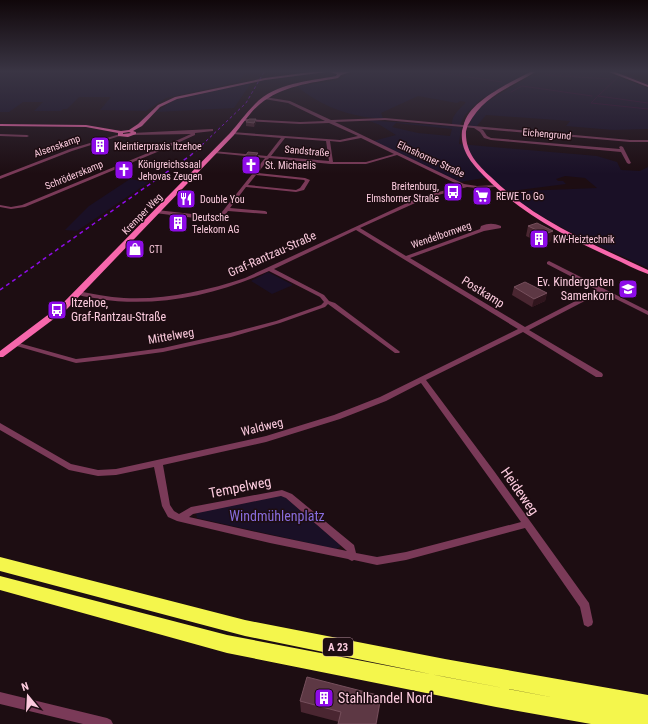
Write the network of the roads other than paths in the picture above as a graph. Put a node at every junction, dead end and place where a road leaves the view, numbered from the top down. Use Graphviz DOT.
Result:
graph roads {
  1 [pos="160,106"];
  2 [pos="255,106"];
  3 [pos="295,106"];
  4 [pos="479,106"];
  5 [pos="246,120"];
  6 [pos="328,120"];
  7 [pos="0,125"];
  8 [pos="476,128"];
  9 [pos="212,130"];
  10 [pos="132,132"];
  11 [pos="190,132"];
  12 [pos="233,133"];
  13 [pos="121,134"];
  14 [pos="0,135"];
  15 [pos="27,136"];
  16 [pos="361,136"];
  17 [pos="284,137"];
  18 [pos="328,140"];
  19 [pos="648,141"];
  20 [pos="620,145"];
  21 [pos="623,151"];
  22 [pos="214,152"];
  23 [pos="397,154"];
  24 [pos="269,157"];
  25 [pos="331,163"];
  26 [pos="629,163"];
  27 [pos="256,174"];
  28 [pos="0,178"];
  29 [pos="246,186"];
  30 [pos="466,186"];
  31 [pos="495,186"];
  32 [pos="0,206"];
  33 [pos="228,209"];
  34 [pos="158,212"];
  35 [pos="265,213"];
  36 [pos="356,228"];
  37 [pos="483,230"];
  38 [pos="405,258"];
  39 [pos="549,263"];
  40 [pos="270,269"];
  41 [pos="648,272"];
  42 [pos="601,290"];
  43 [pos="78,293"];
  44 [pos="327,302"];
  45 [pos="648,313"];
  46 [pos="524,330"];
  47 [pos="15,344"];
  48 [pos="397,352"];
  49 [pos="0,355"];
  50 [pos="599,375"];
  51 [pos="422,380"];
  52 [pos="0,426"];
  53 [pos="158,463"];
  54 [pos="180,518"];
  55 [pos="527,524"];
  56 [pos="352,557"];
  57 [pos="0,564"];
  58 [pos="0,583"];
  59 [pos="588,622"];
  60 [pos="0,698"];
  61 [pos="648,705"];
  62 [pos="107,724"];
  63 [pos="647,724"];
  1 -- 10 [label="main road"];
  2 -- 5 [label="main road, Kremper Weg"];
  3 -- 6 [label="street, Elmshorner Straße"];
  4 -- 31 [label="main road, bridge"];
  5 -- 6 [label="street"];
  5 -- 12 [label="main road, Kremper Weg"];
  6 -- 8 [label="street"];
  6 -- 16 [label="street, Elmshorner Straße"];
  7 -- 13 [label="main road"];
  8 -- 19 [label="street"];
  8 -- 21 [label="street, Eichengrund"];
  9 -- 11 [label="street"];
  10 -- 11 [label="street"];
  10 -- 13 [label="main road"];
  11 -- 32 [label="street, Schröderskamp"];
  12 -- 17 [label="street"];
  12 -- 22 [label="main road, Kremper Weg"];
  13 -- 28 [label="street, Alsenskamp"];
  14 -- 15 [label="street"];
  16 -- 18 [label="street"];
  16 -- 23 [label="street, Elmshorner Straße"];
  17 -- 18 [label="street"];
  17 -- 24 [label="street"];
  18 -- 25 [label="street"];
  20 -- 21 [label="street"];
  21 -- 26 [label="street"];
  22 -- 24 [label="street, Sandstraße"];
  22 -- 34 [label="main road, Kremper Weg"];
  23 -- 25 [label="street, Sandstraße"];
  23 -- 30 [label="street, Elmshorner Straße"];
  24 -- 25 [label="street, Sandstraße"];
  24 -- 27 [label="street"];
  27 -- 29 [label="street"];
  27 -- 29 [label="street"];
  29 -- 33 [label="street"];
  30 -- 31 [label="street, Elmshorner Straße"];
  30 -- 36 [label="street, Graf-Rantzau-Straße"];
  31 -- 41 [label="main road"];
  33 -- 34 [label="street"];
  33 -- 35 [label="street"];
  34 -- 43 [label="main road, Kremper Weg"];
  36 -- 38 [label="street, Postkamp"];
  36 -- 40 [label="street, Graf-Rantzau-Straße"];
  37 -- 38 [label="street, Wendelbornweg"];
  38 -- 46 [label="street, Postkamp"];
  39 -- 42 [label="street"];
  40 -- 43 [label="street, Graf-Rantzau-Straße"];
  40 -- 44 [label="street"];
  42 -- 45 [label="street"];
  42 -- 46 [label="street, Waldweg"];
  43 -- 47 [label="main road, Kremper Weg"];
  44 -- 47 [label="street, Mittelweg"];
  44 -- 48 [label="street"];
  46 -- 50 [label="street, Postkamp"];
  46 -- 51 [label="street, Waldweg"];
  47 -- 49 [label="main road, Kremper Weg"];
  51 -- 53 [label="street, Waldweg"];
  51 -- 55 [label="street, Heideweg"];
  52 -- 53 [label="street, Waldweg"];
  53 -- 54 [label="street"];
  54 -- 56 [label="street"];
  54 -- 56 [label="street, Tempelweg"];
  55 -- 56 [label="street"];
  55 -- 59 [label="street, Heideweg"];
  57 -- 61 [label="highway, A 23"];
  58 -- 63 [label="highway, A 23"];
  60 -- 62 [label="street"];
}
